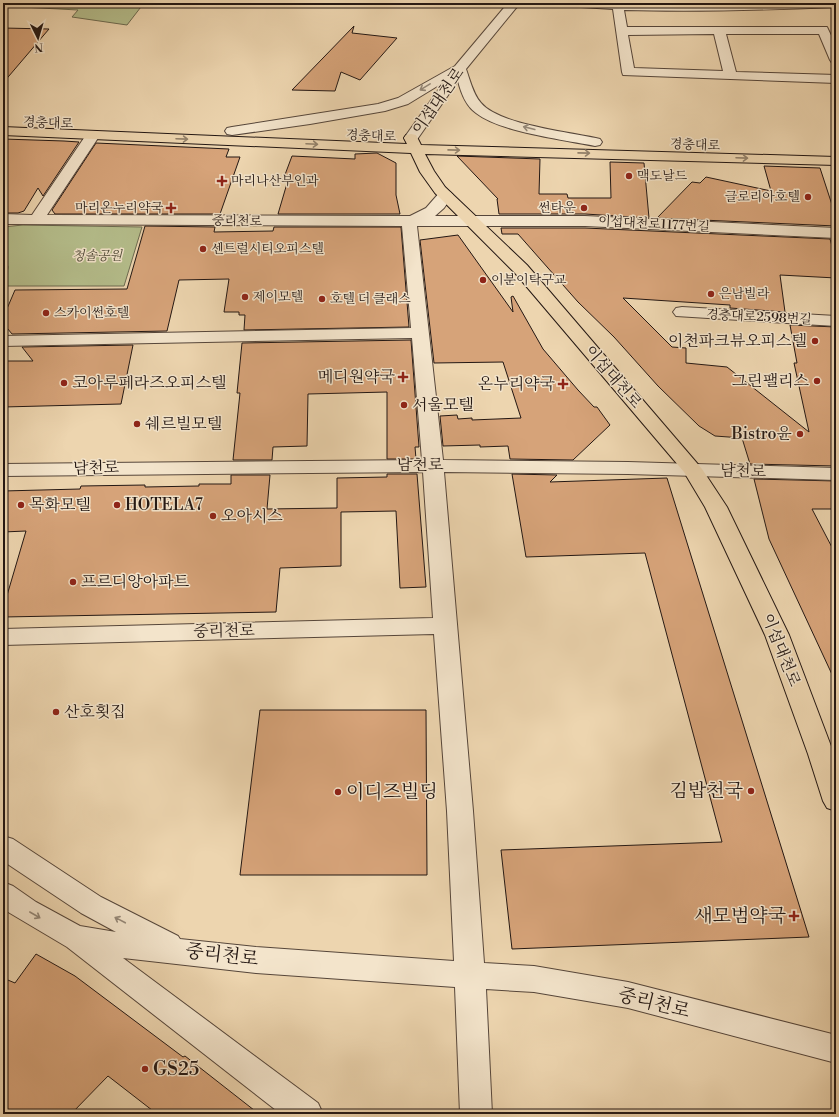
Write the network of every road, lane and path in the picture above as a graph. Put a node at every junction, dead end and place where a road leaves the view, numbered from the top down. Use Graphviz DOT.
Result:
graph roads {
  1 [pos="514,3"];
  2 [pos="565,3"];
  3 [pos="836,4"];
  4 [pos="618,6"];
  5 [pos="622,31"];
  6 [pos="719,31"];
  7 [pos="836,60"];
  8 [pos="460,69"];
  9 [pos="730,75"];
  10 [pos="836,78"];
  11 [pos="3,122"];
  12 [pos="232,130"];
  13 [pos="3,131"];
  14 [pos="93,135"];
  15 [pos="595,142"];
  16 [pos="413,143"];
  17 [pos="836,150"];
  18 [pos="836,162"];
  19 [pos="445,195"];
  20 [pos="37,218"];
  21 [pos="3,219"];
  22 [pos="409,221"];
  23 [pos="472,221"];
  24 [pos="836,233"];
  25 [pos="682,312"];
  26 [pos="836,321"];
  27 [pos="419,333"];
  28 [pos="3,341"];
  29 [pos="433,465"];
  30 [pos="692,468"];
  31 [pos="3,470"];
  32 [pos="836,474"];
  33 [pos="445,626"];
  34 [pos="3,637"];
  35 [pos="829,754"];
  36 [pos="836,801"];
  37 [pos="3,847"];
  38 [pos="3,894"];
  39 [pos="75,938"];
  40 [pos="180,951"];
  41 [pos="470,975"];
  42 [pos="836,1049"];
  43 [pos="306,1114"];
  44 [pos="476,1114"];
  1 -- 8 [label="street, 이섭대천로"];
  2 -- 4 [label="street"];
  3 -- 4 [label="street"];
  4 -- 5 [label="street"];
  5 -- 6 [label="street"];
  5 -- 9 [label="street"];
  6 -- 7 [label="street"];
  6 -- 9 [label="street"];
  8 -- 12 [label="street, one-way"];
  15 -- 8 [label="street, one-way"];
  8 -- 16 [label="street, 이섭대천로"];
  9 -- 10 [label="street"];
  11 -- 12 [label="main road, 경충대로"];
  12 -- 16 [label="main road, 경충대로"];
  13 -- 14 [label="main road, 경충대로"];
  14 -- 16 [label="main road, 경충대로, one-way"];
  14 -- 20 [label="street, 경충대로"];
  15 -- 16 [label="main road, 경충대로"];
  15 -- 17 [label="main road, 경충대로"];
  16 -- 18 [label="main road, 경충대로, one-way"];
  16 -- 19 [label="main road, 이섭대천로"];
  19 -- 22 [label="street"];
  19 -- 23 [label="main road, 이섭대천로"];
  20 -- 21 [label="street, 중리천로"];
  20 -- 22 [label="street, 중리천로"];
  22 -- 23 [label="street, 중리천로"];
  22 -- 27 [label="street"];
  23 -- 24 [label="street, 이섭대천로1177번길"];
  23 -- 30 [label="main road, 이섭대천로"];
  25 -- 26 [label="street, 경충대로2598번길"];
  27 -- 28 [label="street"];
  27 -- 29 [label="street"];
  29 -- 30 [label="street, 남천로"];
  29 -- 31 [label="street, 남천로"];
  29 -- 33 [label="street"];
  30 -- 32 [label="street, 남천로"];
  30 -- 35 [label="main road, 이섭대천로"];
  33 -- 34 [label="street, 중리천로"];
  33 -- 41 [label="street"];
  35 -- 36 [label="main road, 이섭대천로"];
  40 -- 37 [label="street, 중리천로, one-way"];
  38 -- 39 [label="street, one-way"];
  39 -- 40 [label="street"];
  39 -- 43 [label="street"];
  40 -- 41 [label="street, 중리천로"];
  41 -- 42 [label="street, 중리천로"];
  41 -- 44 [label="street"];
}
